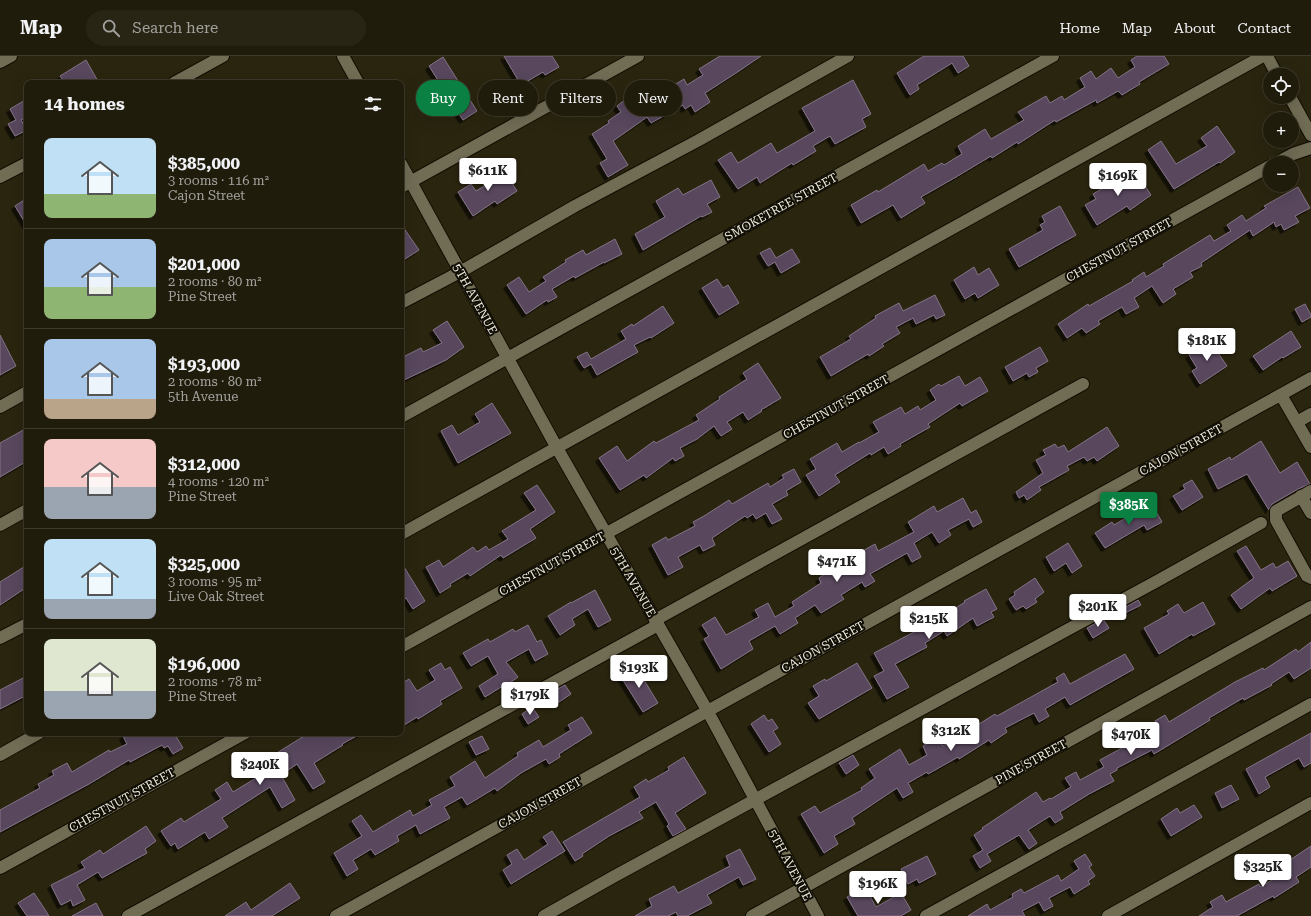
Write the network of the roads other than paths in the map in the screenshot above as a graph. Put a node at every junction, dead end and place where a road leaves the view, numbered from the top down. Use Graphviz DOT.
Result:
graph roads {
  1 [pos="11,56"];
  2 [pos="224,56"];
  3 [pos="343,56"];
  4 [pos="638,56"];
  5 [pos="848,56"];
  6 [pos="1053,56"];
  7 [pos="1263,56"];
  8 [pos="1267,56"];
  9 [pos="0,62"];
  10 [pos="1273,68"];
  11 [pos="180,80"];
  12 [pos="356,80"];
  13 [pos="1294,104"];
  14 [pos="1311,134"];
  15 [pos="1311,148"];
  16 [pos="1289,156"];
  17 [pos="24,164"];
  18 [pos="1263,170"];
  19 [pos="0,177"];
  20 [pos="406,184"];
  21 [pos="460,272"];
  22 [pos="404,301"];
  23 [pos="508,358"];
  24 [pos="1311,378"];
  25 [pos="1083,384"];
  26 [pos="24,394"];
  27 [pos="1281,395"];
  28 [pos="0,407"];
  29 [pos="1311,414"];
  30 [pos="404,415"];
  31 [pos="1297,422"];
  32 [pos="1311,447"];
  33 [pos="557,448"];
  34 [pos="1306,494"];
  35 [pos="24,512"];
  36 [pos="1311,513"];
  37 [pos="1261,523"];
  38 [pos="0,525"];
  39 [pos="404,532"];
  40 [pos="606,534"];
  41 [pos="1311,578"];
  42 [pos="1311,607"];
  43 [pos="657,623"];
  44 [pos="24,626"];
  45 [pos="0,638"];
  46 [pos="404,645"];
  47 [pos="1311,704"];
  48 [pos="707,710"];
  49 [pos="34,736"];
  50 [pos="240,736"];
  51 [pos="0,755"];
  52 [pos="755,799"];
  53 [pos="1311,803"];
  54 [pos="0,868"];
  55 [pos="803,888"];
  56 [pos="128,916"];
  57 [pos="336,916"];
  58 [pos="544,916"];
  59 [pos="752,916"];
  60 [pos="818,916"];
  61 [pos="926,916"];
  62 [pos="1108,916"];
  1 -- 9 [label="street"];
  2 -- 11 [label="street"];
  3 -- 12 [label="street"];
  4 -- 20 [label="street"];
  5 -- 21 [label="street"];
  6 -- 23 [label="street, SMOKETREE STREET"];
  7 -- 33 [label="street"];
  8 -- 10 [label="street"];
  13 -- 14 [label="street"];
  15 -- 16 [label="street"];
  17 -- 19 [label="street"];
  18 -- 40 [label="street, CHESTNUT STREET"];
  20 -- 21 [label="street, 5TH AVENUE"];
  21 -- 22 [label="street"];
  21 -- 23 [label="street, 5TH AVENUE"];
  23 -- 30 [label="street, SMOKETREE STREET"];
  23 -- 33 [label="street, 5TH AVENUE"];
  24 -- 27 [label="street, CAJON STREET"];
  25 -- 43 [label="street"];
  26 -- 28 [label="street"];
  27 -- 31 [label="street"];
  27 -- 48 [label="street, CAJON STREET"];
  29 -- 31 [label="street"];
  31 -- 32 [label="street"];
  33 -- 39 [label="street"];
  33 -- 40 [label="street, 5TH AVENUE"];
  34 -- 36 [label="street"];
  34 -- 41 [label="street"];
  35 -- 38 [label="street"];
  37 -- 52 [label="street"];
  40 -- 43 [label="street, 5TH AVENUE"];
  40 -- 46 [label="street, CHESTNUT STREET"];
  42 -- 55 [label="street, PINE STREET"];
  43 -- 48 [label="street, 5TH AVENUE"];
  43 -- 56 [label="street"];
  44 -- 45 [label="street"];
  47 -- 61 [label="street"];
  48 -- 52 [label="street, 5TH AVENUE"];
  48 -- 57 [label="street, CAJON STREET"];
  49 -- 51 [label="street"];
  50 -- 54 [label="street, CHESTNUT STREET"];
  52 -- 55 [label="street, 5TH AVENUE"];
  52 -- 58 [label="street"];
  53 -- 62 [label="street"];
  55 -- 59 [label="street, PINE STREET"];
  55 -- 60 [label="street, 5TH AVENUE"];
}
